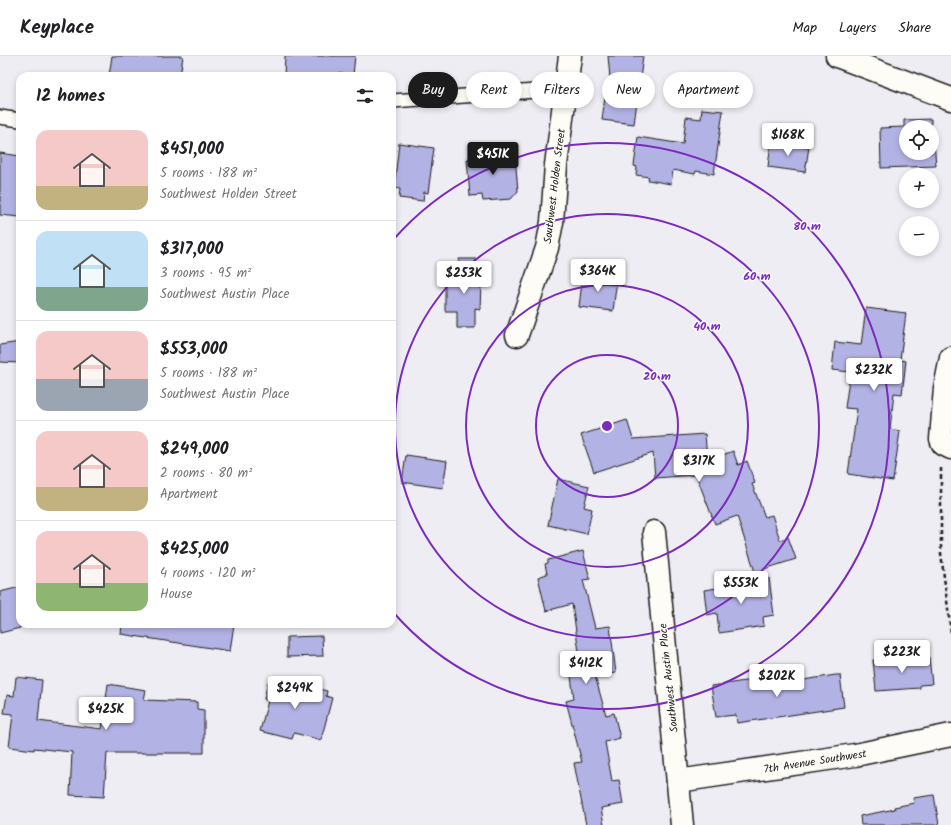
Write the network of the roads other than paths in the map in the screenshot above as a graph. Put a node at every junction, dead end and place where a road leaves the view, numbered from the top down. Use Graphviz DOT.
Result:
graph roads {
  1 [pos="570,56"];
  2 [pos="837,56"];
  3 [pos="568,72"];
  4 [pos="530,91"];
  5 [pos="951,99"];
  6 [pos="396,101"];
  7 [pos="563,108"];
  8 [pos="0,117"];
  9 [pos="16,119"];
  10 [pos="517,335"];
  11 [pos="951,358"];
  12 [pos="946,457"];
  13 [pos="654,532"];
  14 [pos="951,735"];
  15 [pos="678,781"];
  16 [pos="682,825"];
  1 -- 3 [label="street, Southwest Holden Street"];
  2 -- 5 [label="street"];
  4 -- 6 [label="lane"];
  7 -- 10 [label="street, Southwest Holden Street"];
  8 -- 9 [label="lane"];
  11 -- 12 [label="street"];
  13 -- 15 [label="street, Southwest Austin Place"];
  14 -- 15 [label="street, 7th Avenue Southwest"];
  15 -- 16 [label="street, Southwest Austin Place"];
}
